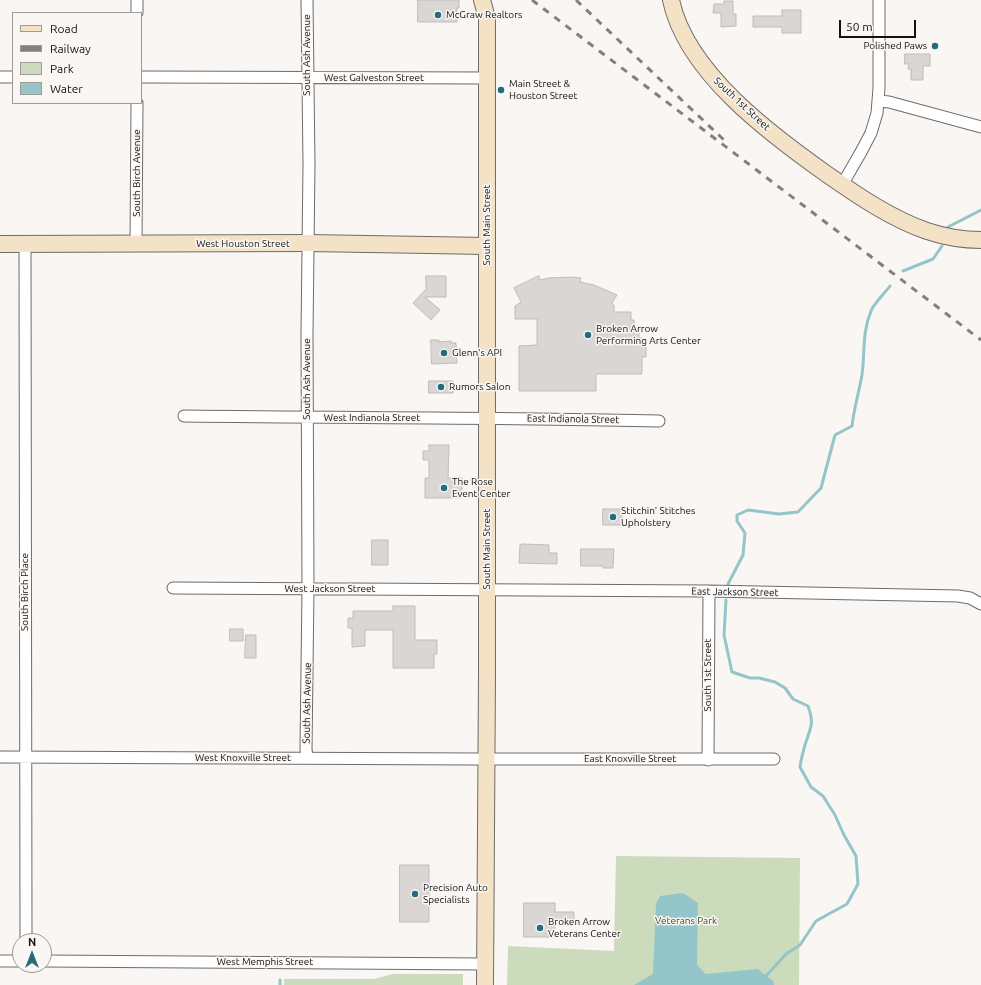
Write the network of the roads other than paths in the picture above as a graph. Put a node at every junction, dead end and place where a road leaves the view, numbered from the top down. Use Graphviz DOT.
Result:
graph roads {
  1 [pos="137,0"];
  2 [pos="307,0"];
  3 [pos="482,0"];
  4 [pos="493,0"];
  5 [pos="671,0"];
  6 [pos="879,0"];
  7 [pos="137,12"];
  8 [pos="487,18"];
  9 [pos="0,77"];
  10 [pos="12,77"];
  11 [pos="142,77"];
  12 [pos="307,78"];
  13 [pos="487,78"];
  14 [pos="879,101"];
  15 [pos="137,104"];
  16 [pos="981,127"];
  17 [pos="842,185"];
  18 [pos="981,240"];
  19 [pos="308,243"];
  20 [pos="0,244"];
  21 [pos="25,244"];
  22 [pos="136,244"];
  23 [pos="487,246"];
  24 [pos="184,416"];
  25 [pos="306,418"];
  26 [pos="487,418"];
  27 [pos="659,421"];
  28 [pos="173,588"];
  29 [pos="308,588"];
  30 [pos="487,590"];
  31 [pos="709,591"];
  32 [pos="981,604"];
  33 [pos="0,756"];
  34 [pos="25,757"];
  35 [pos="307,758"];
  36 [pos="486,759"];
  37 [pos="774,759"];
  38 [pos="708,760"];
  39 [pos="26,933"];
  40 [pos="0,961"];
  41 [pos="12,961"];
  42 [pos="52,961"];
  43 [pos="485,964"];
  44 [pos="485,985"];
  1 -- 7 [label="street"];
  2 -- 12 [label="street, South Ash Avenue"];
  3 -- 8 [label="street, South Main Street"];
  4 -- 8 [label="street, South Main Street"];
  5 -- 17 [label="street, South 1st Street"];
  6 -- 14 [label="street"];
  8 -- 13 [label="street, South Main Street"];
  9 -- 10 [label="street"];
  11 -- 12 [label="street, West Galveston Street"];
  12 -- 13 [label="street, West Galveston Street"];
  12 -- 19 [label="street, South Ash Avenue"];
  13 -- 23 [label="street, South Main Street"];
  14 -- 16 [label="street"];
  14 -- 17 [label="street"];
  15 -- 22 [label="street, South Birch Avenue"];
  17 -- 18 [label="street, South 1st Street"];
  19 -- 22 [label="street, West Houston Street"];
  19 -- 23 [label="street, West Houston Street"];
  19 -- 25 [label="street, South Ash Avenue"];
  20 -- 21 [label="street, West Houston Street"];
  21 -- 22 [label="street, West Houston Street"];
  21 -- 34 [label="street, South Birch Place"];
  23 -- 26 [label="street, South Main Street"];
  24 -- 25 [label="street, West Indianola Street"];
  25 -- 26 [label="street, West Indianola Street"];
  25 -- 29 [label="street, South Ash Avenue"];
  26 -- 27 [label="street, East Indianola Street"];
  26 -- 30 [label="street, South Main Street"];
  28 -- 29 [label="street, West Jackson Street"];
  29 -- 30 [label="street, West Jackson Street"];
  29 -- 35 [label="street, South Ash Avenue"];
  30 -- 31 [label="street, East Jackson Street"];
  30 -- 36 [label="street, South Main Street"];
  31 -- 32 [label="street, East Jackson Street"];
  31 -- 38 [label="street, South 1st Street"];
  33 -- 34 [label="street, West Knoxville Street"];
  34 -- 35 [label="street, West Knoxville Street"];
  34 -- 39 [label="street, South Birch Place"];
  35 -- 36 [label="street, West Knoxville Street"];
  36 -- 38 [label="street, East Knoxville Street"];
  36 -- 43 [label="street, South Main Street"];
  37 -- 38 [label="street, East Knoxville Street"];
  40 -- 41 [label="street"];
  42 -- 43 [label="street, West Memphis Street"];
  43 -- 44 [label="street, South Main Street"];
}
